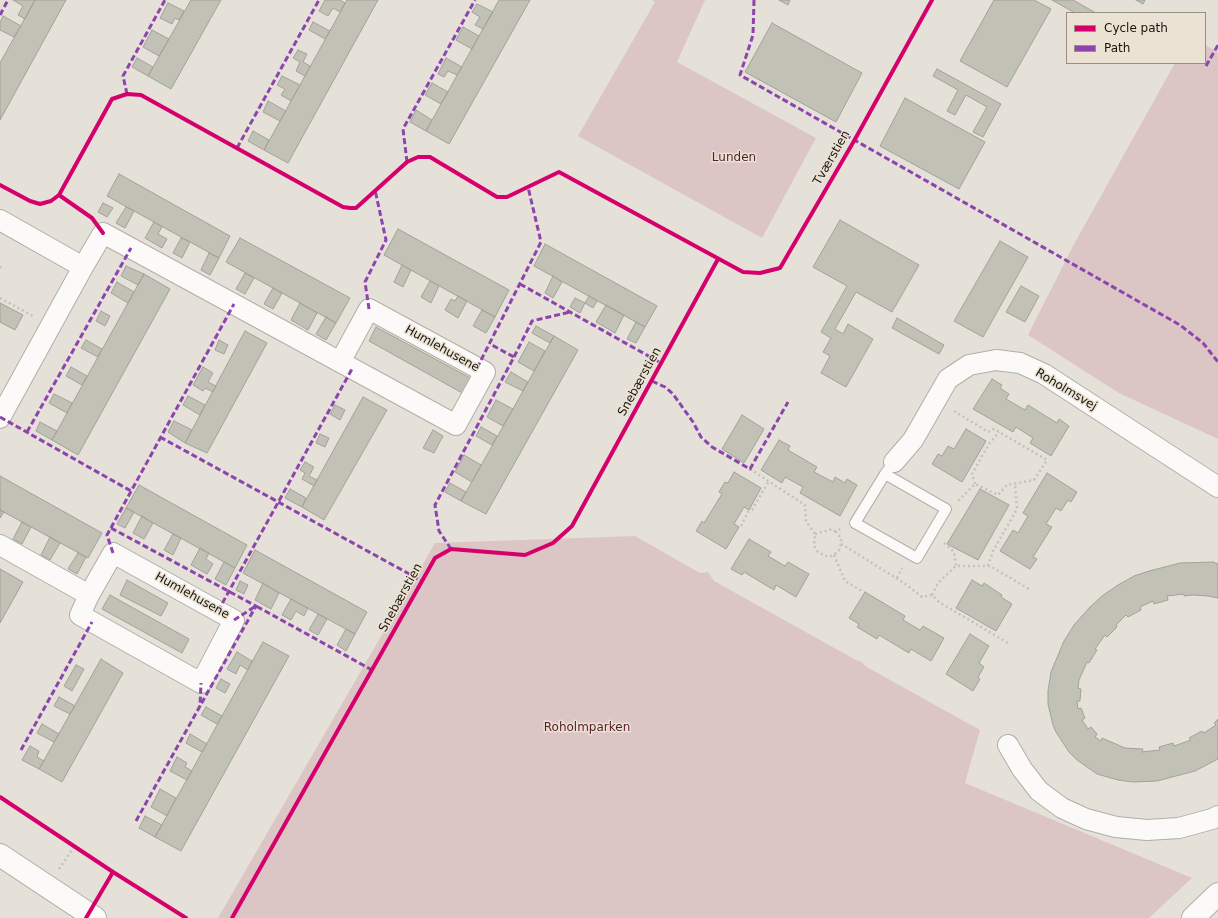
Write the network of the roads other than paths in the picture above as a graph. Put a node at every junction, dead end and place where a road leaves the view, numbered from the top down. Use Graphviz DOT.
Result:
graph roads {
  1 [pos="0,220"];
  2 [pos="83,267"];
  3 [pos="340,362"];
  4 [pos="0,418"];
  5 [pos="889,468"];
  6 [pos="1218,487"];
  7 [pos="0,546"];
  8 [pos="89,594"];
  9 [pos="1008,745"];
  10 [pos="1218,816"];
  11 [pos="0,855"];
  12 [pos="1218,894"];
  13 [pos="95,918"];
  14 [pos="1192,918"];
  1 -- 2 [label="street"];
  2 -- 3 [label="street, Humlehusene"];
  2 -- 4 [label="street, Humlehusene"];
  3 -- 3 [label="street, Humlehusene"];
  5 -- 5 [label="lane"];
  5 -- 6 [label="street, Roholmsvej"];
  7 -- 8 [label="street"];
  8 -- 8 [label="street, Humlehusene"];
  9 -- 10 [label="street"];
  11 -- 13 [label="street"];
  12 -- 14 [label="street"];
}
